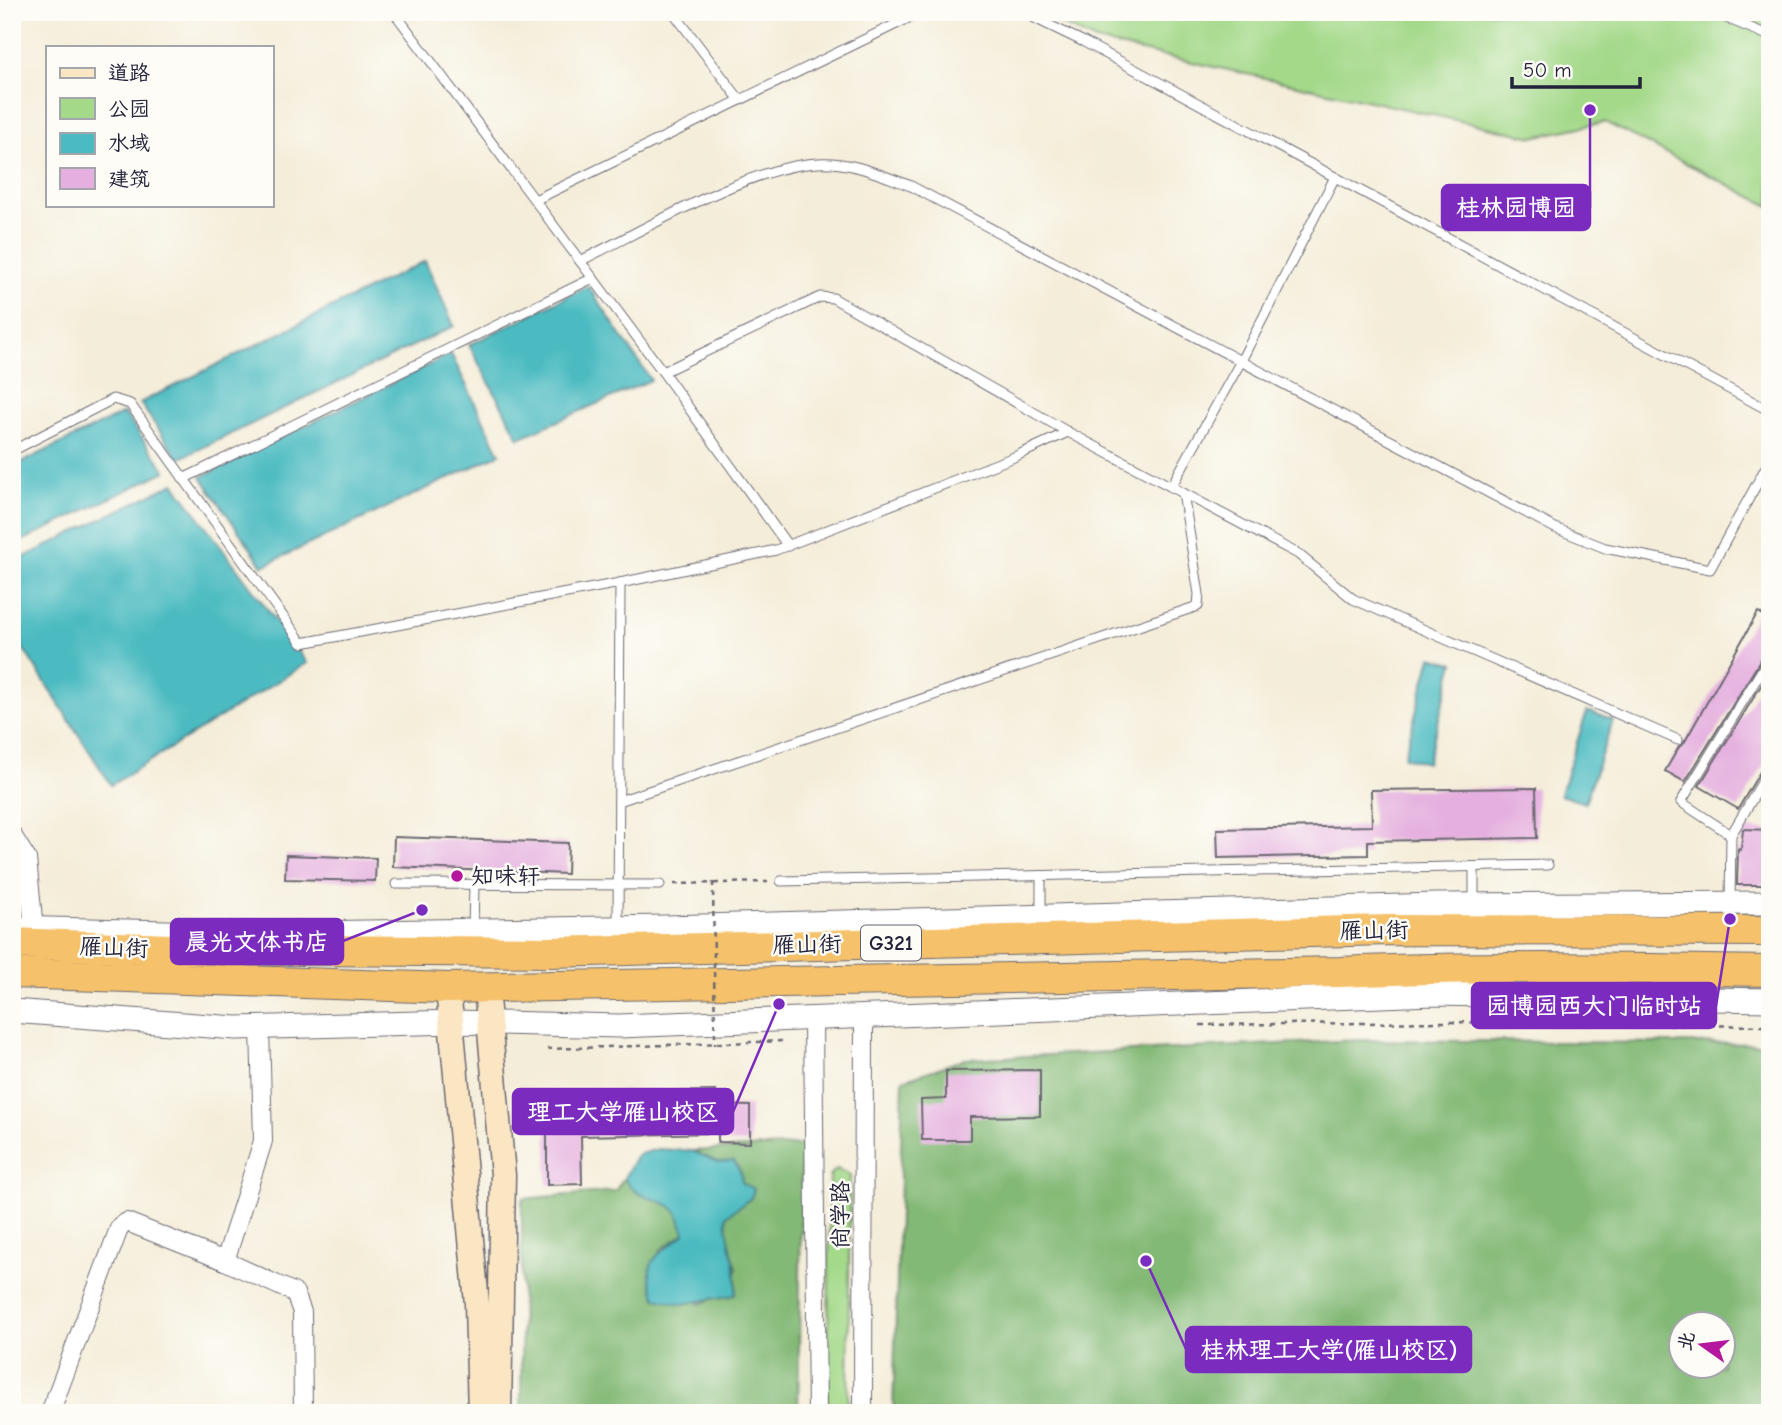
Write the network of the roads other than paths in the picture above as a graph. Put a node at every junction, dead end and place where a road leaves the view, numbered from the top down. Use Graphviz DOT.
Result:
graph roads {
  1 [pos="394,12"];
  2 [pos="673,12"];
  3 [pos="921,12"];
  4 [pos="1022,12"];
  5 [pos="1712,12"];
  6 [pos="1770,36"];
  7 [pos="739,99"];
  8 [pos="1335,177"];
  9 [pos="535,200"];
  10 [pos="580,261"];
  11 [pos="593,278"];
  12 [pos="1241,361"];
  13 [pos="663,372"];
  14 [pos="1770,411"];
  15 [pos="1068,432"];
  16 [pos="12,451"];
  17 [pos="1770,460"];
  18 [pos="183,479"];
  19 [pos="1171,487"];
  20 [pos="1183,493"];
  21 [pos="788,545"];
  22 [pos="620,583"];
  23 [pos="1770,657"];
  24 [pos="1678,740"];
  25 [pos="1770,769"];
  26 [pos="619,801"];
  27 [pos="12,835"];
  28 [pos="1731,835"];
  29 [pos="20,858"];
  30 [pos="1548,865"];
  31 [pos="1474,867"];
  32 [pos="1041,876"];
  33 [pos="781,881"];
  34 [pos="396,884"];
  35 [pos="474,884"];
  36 [pos="618,885"];
  37 [pos="660,885"];
  38 [pos="1770,903"];
  39 [pos="1730,904"];
  40 [pos="1474,906"];
  41 [pos="1041,916"];
  42 [pos="473,930"];
  43 [pos="1770,932"];
  44 [pos="23,936"];
  45 [pos="617,938"];
  46 [pos="1770,971"];
  47 [pos="12,973"];
  48 [pos="448,988"];
  49 [pos="486,988"];
  50 [pos="1770,1000"];
  51 [pos="12,1011"];
  52 [pos="864,1018"];
  53 [pos="454,1021"];
  54 [pos="490,1022"];
  55 [pos="260,1027"];
  56 [pos="813,1029"];
  57 [pos="225,1261"];
  58 [pos="50,1413"];
  59 [pos="303,1413"];
  60 [pos="480,1413"];
  61 [pos="499,1413"];
  62 [pos="817,1413"];
  63 [pos="863,1413"];
  1 -- 9 [label="lane"];
  2 -- 7 [label="lane"];
  3 -- 7 [label="lane"];
  4 -- 8 [label="lane"];
  5 -- 6 [label="lane"];
  7 -- 9 [label="lane"];
  8 -- 12 [label="lane"];
  8 -- 14 [label="lane"];
  9 -- 10 [label="lane"];
  10 -- 11 [label="lane"];
  10 -- 12 [label="lane"];
  11 -- 13 [label="lane"];
  11 -- 18 [label="lane"];
  12 -- 17 [label="lane"];
  12 -- 19 [label="lane"];
  13 -- 15 [label="lane"];
  13 -- 21 [label="lane"];
  15 -- 19 [label="lane"];
  15 -- 21 [label="lane"];
  16 -- 18 [label="lane"];
  18 -- 22 [label="lane"];
  19 -- 20 [label="lane"];
  20 -- 24 [label="lane"];
  20 -- 26 [label="lane"];
  21 -- 22 [label="lane"];
  22 -- 26 [label="lane"];
  23 -- 28 [label="lane"];
  25 -- 28 [label="lane"];
  26 -- 36 [label="lane"];
  27 -- 29 [label="street"];
  28 -- 39 [label="lane"];
  29 -- 44 [label="street"];
  30 -- 31 [label="lane"];
  31 -- 32 [label="lane"];
  31 -- 40 [label="lane"];
  32 -- 33 [label="lane"];
  32 -- 41 [label="lane"];
  34 -- 35 [label="lane"];
  35 -- 36 [label="lane"];
  35 -- 42 [label="lane"];
  36 -- 37 [label="lane"];
  36 -- 45 [label="lane"];
  38 -- 39 [label="street"];
  39 -- 40 [label="street"];
  40 -- 41 [label="street"];
  41 -- 45 [label="street"];
  42 -- 44 [label="street"];
  42 -- 45 [label="street"];
  43 -- 45 [label="highway, 雁山街 / G321"];
  44 -- 45 [label="highway, 雁山街 / G321"];
  46 -- 49 [label="highway, 雁山街 / G321"];
  47 -- 48 [label="highway, 雁山街 / G321"];
  48 -- 49 [label="highway, 雁山街 / G321"];
  48 -- 53 [label="main road"];
  49 -- 54 [label="main road"];
  50 -- 52 [label="street"];
  51 -- 55 [label="street"];
  52 -- 56 [label="street"];
  52 -- 63 [label="street, 尚学路"];
  53 -- 54 [label="street"];
  53 -- 55 [label="street"];
  53 -- 60 [label="main road"];
  54 -- 56 [label="street"];
  54 -- 61 [label="main road"];
  55 -- 57 [label="street"];
  56 -- 62 [label="street, 尚学路"];
  57 -- 58 [label="street"];
  57 -- 59 [label="street"];
}
